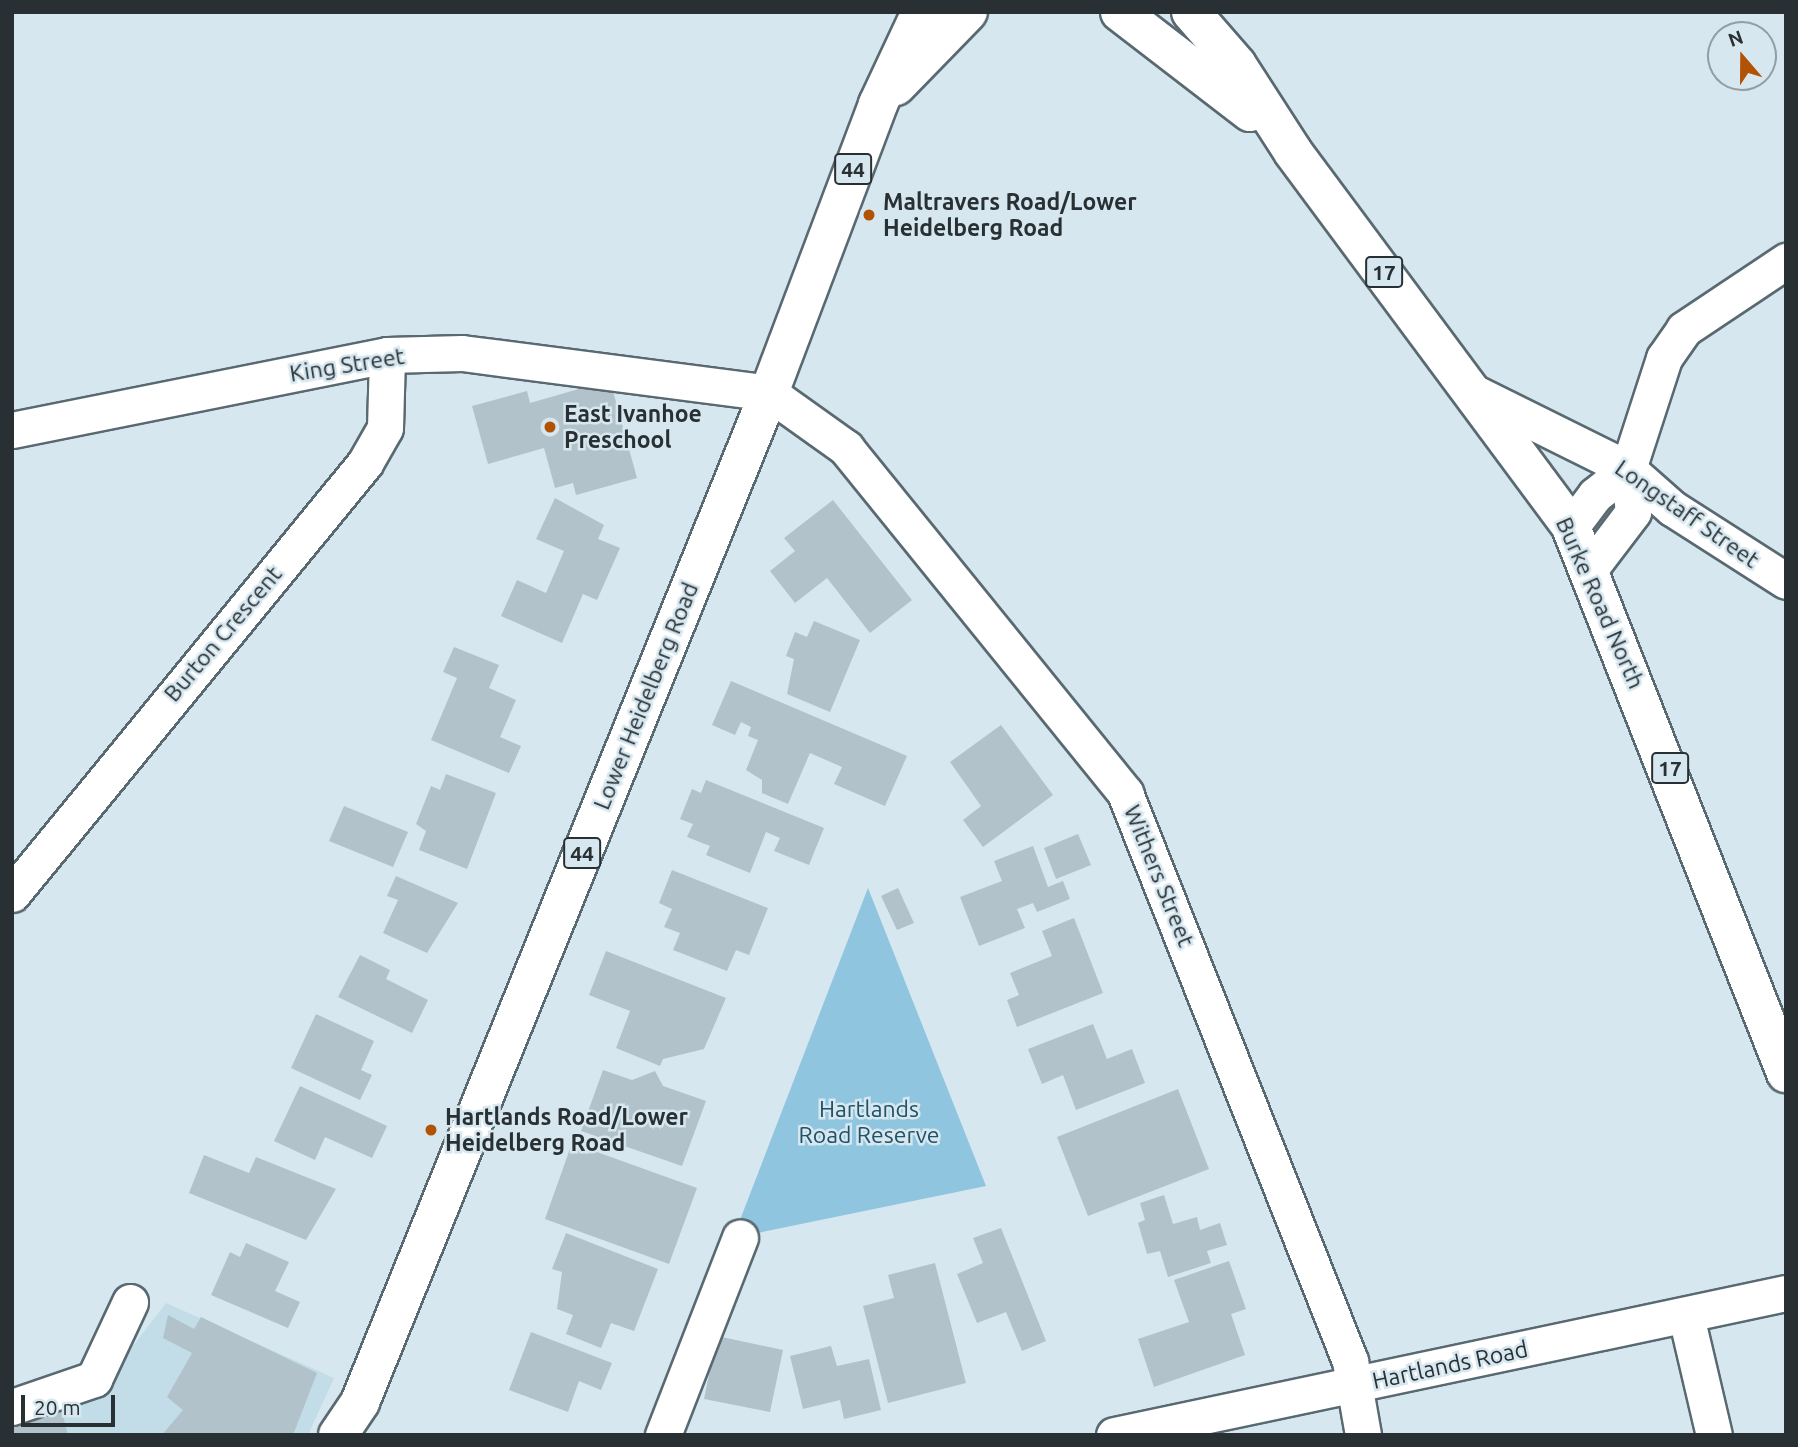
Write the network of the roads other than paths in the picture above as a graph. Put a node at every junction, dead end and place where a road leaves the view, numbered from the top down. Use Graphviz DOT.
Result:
graph roads {
  1 [pos="921,12"];
  2 [pos="968,12"];
  3 [pos="1120,12"];
  4 [pos="1191,12"];
  5 [pos="878,104"];
  6 [pos="1293,152"];
  7 [pos="1786,261"];
  8 [pos="387,355"];
  9 [pos="769,393"];
  10 [pos="1475,393"];
  11 [pos="12,430"];
  12 [pos="1628,468"];
  13 [pos="1571,527"];
  14 [pos="1589,570"];
  15 [pos="1786,581"];
  16 [pos="12,894"];
  17 [pos="1786,1073"];
  18 [pos="740,1238"];
  19 [pos="1786,1293"];
  20 [pos="130,1302"];
  21 [pos="1686,1316"];
  22 [pos="1353,1384"];
  23 [pos="12,1408"];
  24 [pos="358,1418"];
  25 [pos="338,1435"];
  26 [pos="663,1435"];
  27 [pos="1114,1435"];
  28 [pos="1363,1435"];
  29 [pos="1714,1435"];
  1 -- 5 [label="main road, Lower Heidelberg Road / 44"];
  2 -- 5 [label="main road, Lower Heidelberg Road / 44"];
  3 -- 6 [label="main road, Burke Road North / 17"];
  4 -- 6 [label="main road, Burke Road North / 17"];
  5 -- 9 [label="main road, Lower Heidelberg Road / 44"];
  6 -- 10 [label="main road, Burke Road North / 17"];
  7 -- 12 [label="street"];
  8 -- 9 [label="street, King Street"];
  8 -- 11 [label="street, King Street"];
  8 -- 16 [label="street, Burton Crescent"];
  9 -- 22 [label="street, Withers Street"];
  9 -- 24 [label="main road, Lower Heidelberg Road / 44"];
  10 -- 12 [label="street, Longstaff Street"];
  10 -- 13 [label="main road, Burke Road North / 17"];
  12 -- 13 [label="street"];
  12 -- 14 [label="street"];
  12 -- 15 [label="street, Longstaff Street"];
  13 -- 14 [label="main road, Burke Road North / 17"];
  14 -- 17 [label="main road, Burke Road North / 17"];
  18 -- 26 [label="street"];
  19 -- 21 [label="street, Hartlands Road"];
  20 -- 23 [label="street"];
  21 -- 22 [label="street, Hartlands Road"];
  21 -- 29 [label="street"];
  22 -- 27 [label="street, Hartlands Road"];
  22 -- 28 [label="street, Withers Street"];
  24 -- 25 [label="main road, Lower Heidelberg Road / 44"];
}
